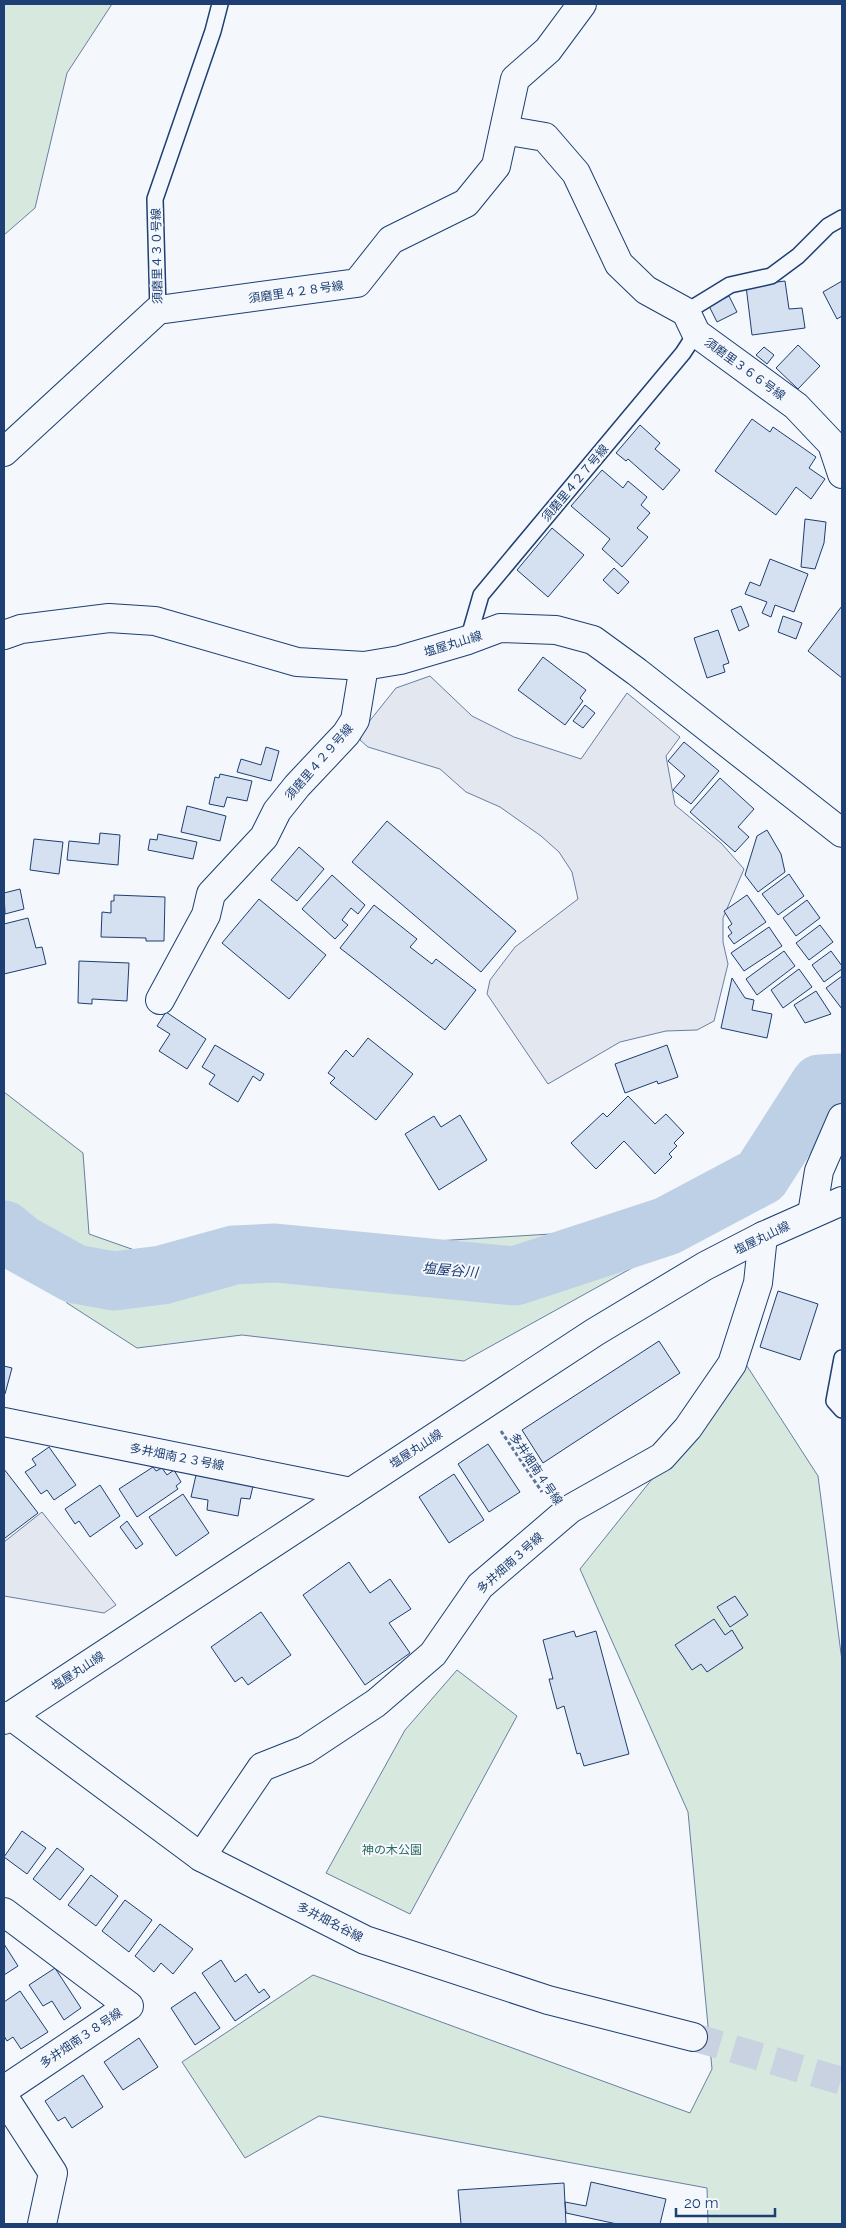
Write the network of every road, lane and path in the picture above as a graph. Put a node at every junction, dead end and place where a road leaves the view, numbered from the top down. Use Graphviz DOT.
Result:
graph roads {
  1 [pos="220,4"];
  2 [pos="582,4"];
  3 [pos="504,130"];
  4 [pos="842,218"];
  5 [pos="158,310"];
  6 [pos="691,323"];
  7 [pos="4,452"];
  8 [pos="842,474"];
  9 [pos="4,635"];
  10 [pos="468,640"];
  11 [pos="364,666"];
  12 [pos="842,833"];
  13 [pos="160,1000"];
  14 [pos="842,1118"];
  15 [pos="842,1201"];
  16 [pos="812,1214"];
  17 [pos="763,1236"];
  18 [pos="842,1358"];
  19 [pos="842,1410"];
  20 [pos="4,1422"];
  21 [pos="499,1428"];
  22 [pos="351,1492"];
  23 [pos="559,1519"];
  24 [pos="7,1717"];
  25 [pos="201,1857"];
  26 [pos="4,1912"];
  27 [pos="693,2037"];
  28 [pos="4,2090"];
  29 [pos="4,2097"];
  30 [pos="42,2224"];
  1 -- 5 [label="lane, 須磨里４３０号線"];
  2 -- 3 [label="street, 須磨里４２８号線"];
  3 -- 5 [label="street, 須磨里４２８号線"];
  3 -- 6 [label="street, 須磨里３６６号線"];
  4 -- 6 [label="lane, 須磨里４２７号線"];
  5 -- 7 [label="street, 須磨里４３０号線"];
  6 -- 8 [label="street, 須磨里３６６号線"];
  6 -- 10 [label="lane, 須磨里４２７号線"];
  9 -- 11 [label="street, 塩屋丸山線"];
  10 -- 11 [label="street, 塩屋丸山線"];
  10 -- 12 [label="street, 塩屋丸山線"];
  11 -- 13 [label="street, 須磨里４２９号線"];
  14 -- 16 [label="street"];
  15 -- 16 [label="street, 塩屋丸山線"];
  16 -- 17 [label="street, 塩屋丸山線"];
  17 -- 22 [label="street, 塩屋丸山線"];
  17 -- 23 [label="street, 多井畑南３号線"];
  18 -- 19 [label="lane"];
  20 -- 22 [label="street, 多井畑南２３号線"];
  21 -- 23 [label="path, 多井畑南４号線"];
  22 -- 24 [label="street, 塩屋丸山線"];
  23 -- 25 [label="street, 多井畑南３号線"];
  24 -- 25 [label="street, 多井畑名谷線"];
  25 -- 27 [label="street, 多井畑名谷線"];
  26 -- 28 [label="street, 多井畑南３８号線"];
  29 -- 30 [label="street"];
}
